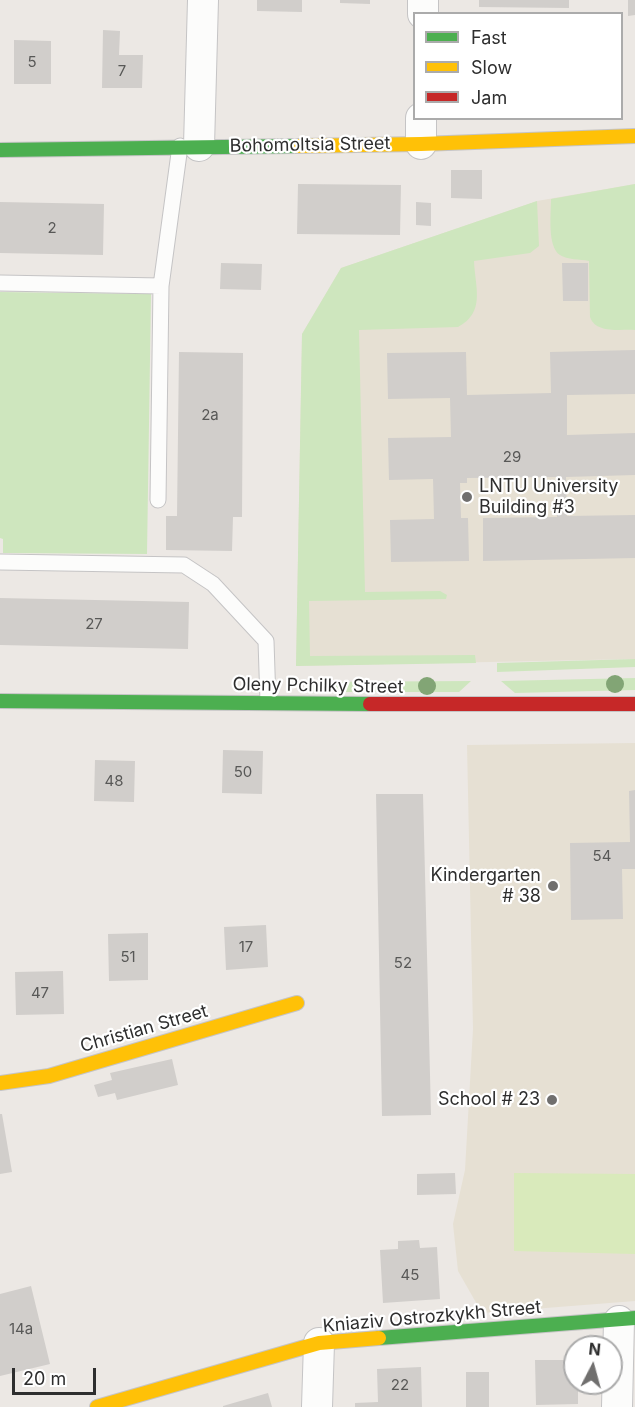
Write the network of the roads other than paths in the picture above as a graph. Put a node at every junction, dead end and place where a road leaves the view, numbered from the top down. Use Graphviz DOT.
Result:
graph roads {
  1 [pos="203,0"];
  2 [pos="421,131"];
  3 [pos="635,136"];
  4 [pos="190,146"];
  5 [pos="0,150"];
  6 [pos="0,284"];
  7 [pos="161,286"];
  8 [pos="158,500"];
  9 [pos="0,562"];
  10 [pos="0,701"];
  11 [pos="268,702"];
  12 [pos="635,704"];
  13 [pos="297,1003"];
  14 [pos="0,1083"];
  15 [pos="627,1319"];
  16 [pos="318,1343"];
  17 [pos="97,1407"];
  18 [pos="317,1407"];
  19 [pos="617,1407"];
  1 -- 4 [label="street"];
  2 -- 3 [label="street, Bohomoltsia Street"];
  2 -- 4 [label="street, Bohomoltsia Street"];
  4 -- 5 [label="street, Bohomoltsia Street"];
  4 -- 7 [label="lane"];
  6 -- 7 [label="lane"];
  7 -- 8 [label="lane"];
  9 -- 11 [label="lane"];
  10 -- 11 [label="street, Oleny Pchilky Street"];
  11 -- 12 [label="street, Oleny Pchilky Street"];
  13 -- 14 [label="street, Christian Street"];
  15 -- 16 [label="street, Kniaziv Ostrozkykh Street"];
  15 -- 19 [label="street"];
  16 -- 17 [label="street, Kniaziv Ostrozkykh Street"];
  16 -- 18 [label="street"];
}
